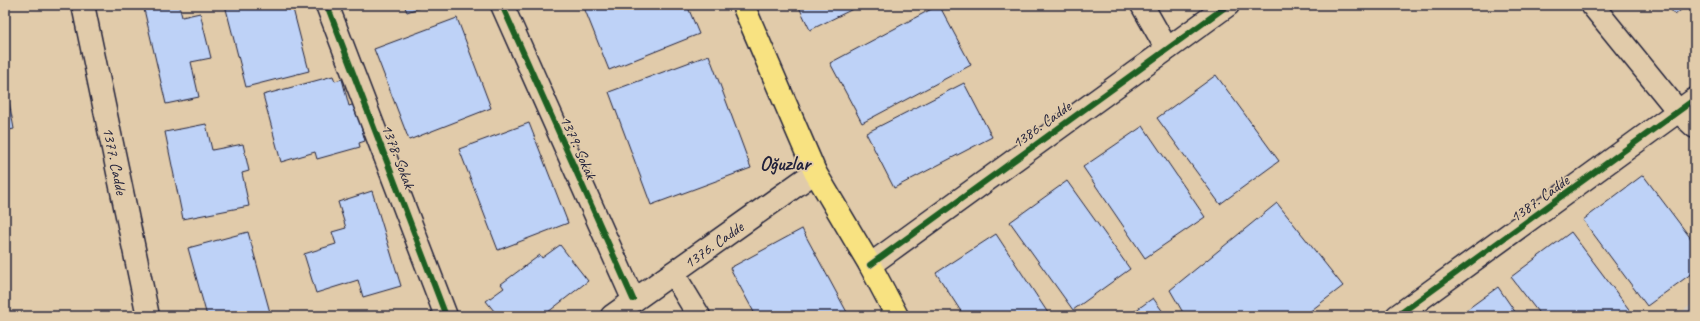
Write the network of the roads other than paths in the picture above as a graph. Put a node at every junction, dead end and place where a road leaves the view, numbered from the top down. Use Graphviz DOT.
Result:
graph roads {
  1 [pos="83,5"];
  2 [pos="327,5"];
  3 [pos="502,5"];
  4 [pos="743,5"];
  5 [pos="1142,5"];
  6 [pos="1228,5"];
  7 [pos="1592,5"];
  8 [pos="1167,48"];
  9 [pos="1687,106"];
  10 [pos="1695,127"];
  11 [pos="815,172"];
  12 [pos="870,265"];
  13 [pos="673,273"];
  14 [pos="633,299"];
  15 [pos="148,316"];
  16 [pos="446,316"];
  17 [pos="612,316"];
  18 [pos="699,316"];
  19 [pos="897,316"];
  20 [pos="1397,316"];
  1 -- 15 [label="street, 1377. Cadde"];
  2 -- 16 [label="street, 1378. Sokak"];
  3 -- 14 [label="street, 1379. Sokak"];
  4 -- 11 [label="main road"];
  5 -- 8 [label="street"];
  6 -- 8 [label="street, 1386. Cadde"];
  7 -- 9 [label="street"];
  8 -- 12 [label="street, 1386. Cadde"];
  9 -- 10 [label="street"];
  9 -- 20 [label="street, 1387. Cadde"];
  11 -- 12 [label="main road"];
  11 -- 13 [label="street, 1376. Cadde"];
  12 -- 19 [label="main road"];
  13 -- 14 [label="street, 1376. Cadde"];
  13 -- 18 [label="street"];
  14 -- 17 [label="street, 1376. Cadde"];
}
